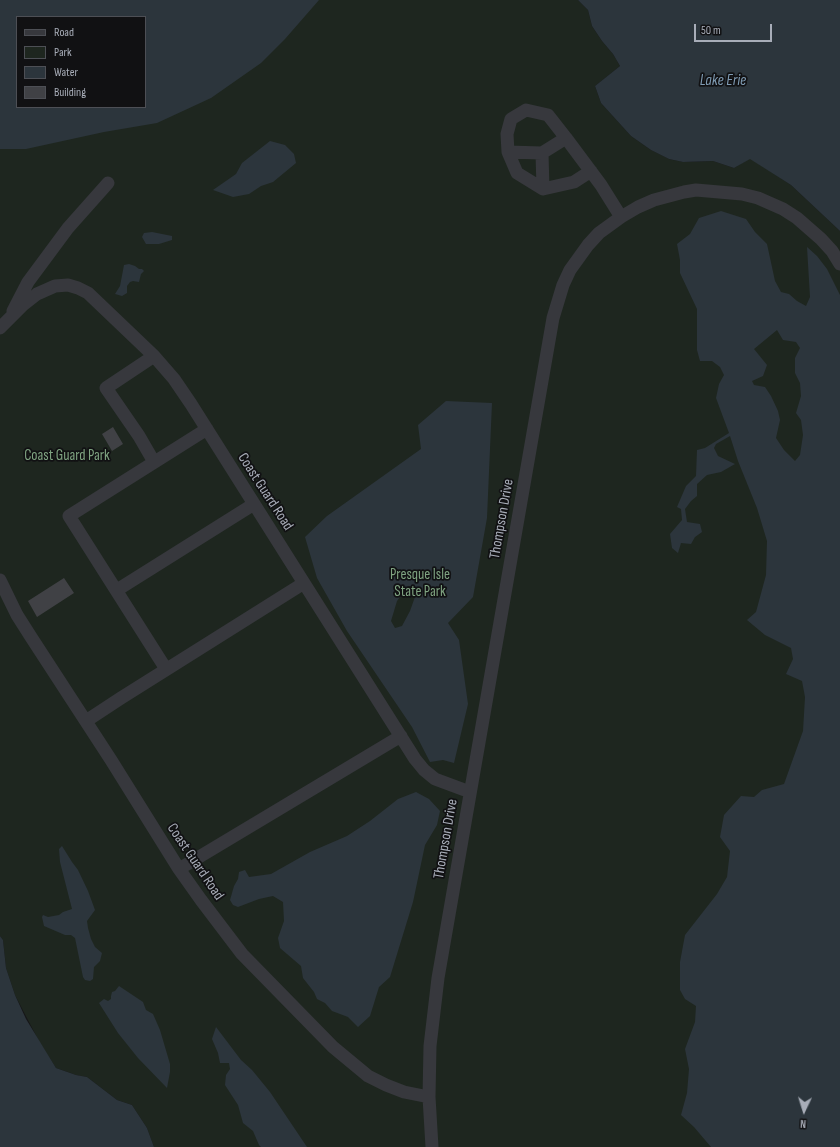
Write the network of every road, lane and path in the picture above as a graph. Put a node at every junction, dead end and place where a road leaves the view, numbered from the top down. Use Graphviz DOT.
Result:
graph roads {
  1 [pos="566,138"];
  2 [pos="508,152"];
  3 [pos="542,153"];
  4 [pos="591,171"];
  5 [pos="108,184"];
  6 [pos="543,189"];
  7 [pos="621,217"];
  8 [pos="840,264"];
  9 [pos="10,318"];
  10 [pos="0,328"];
  11 [pos="154,356"];
  12 [pos="207,429"];
  13 [pos="154,462"];
  14 [pos="254,504"];
  15 [pos="0,580"];
  16 [pos="304,583"];
  17 [pos="117,590"];
  18 [pos="166,669"];
  19 [pos="86,721"];
  20 [pos="401,736"];
  21 [pos="470,792"];
  22 [pos="179,869"];
  23 [pos="429,1098"];
  24 [pos="432,1147"];
  1 -- 2 [label="street"];
  1 -- 3 [label="street"];
  1 -- 4 [label="street"];
  2 -- 3 [label="street"];
  2 -- 6 [label="street"];
  3 -- 6 [label="street"];
  4 -- 6 [label="street"];
  4 -- 7 [label="street"];
  5 -- 9 [label="street"];
  7 -- 8 [label="street, Thompson Drive"];
  7 -- 21 [label="street, Thompson Drive"];
  9 -- 10 [label="street, Coast Guard Road"];
  9 -- 11 [label="street, Coast Guard Road"];
  11 -- 12 [label="street, Coast Guard Road"];
  11 -- 13 [label="street"];
  12 -- 13 [label="street"];
  12 -- 14 [label="street, Coast Guard Road"];
  13 -- 17 [label="street"];
  14 -- 16 [label="street, Coast Guard Road"];
  14 -- 17 [label="street"];
  15 -- 19 [label="street, Coast Guard Road"];
  16 -- 18 [label="street"];
  16 -- 20 [label="street, Coast Guard Road"];
  17 -- 18 [label="street"];
  18 -- 19 [label="street"];
  19 -- 22 [label="street, Coast Guard Road"];
  20 -- 21 [label="street, Coast Guard Road"];
  20 -- 22 [label="street"];
  21 -- 23 [label="street, Thompson Drive"];
  22 -- 23 [label="street, Coast Guard Road"];
  23 -- 24 [label="street, Thompson Drive"];
}
